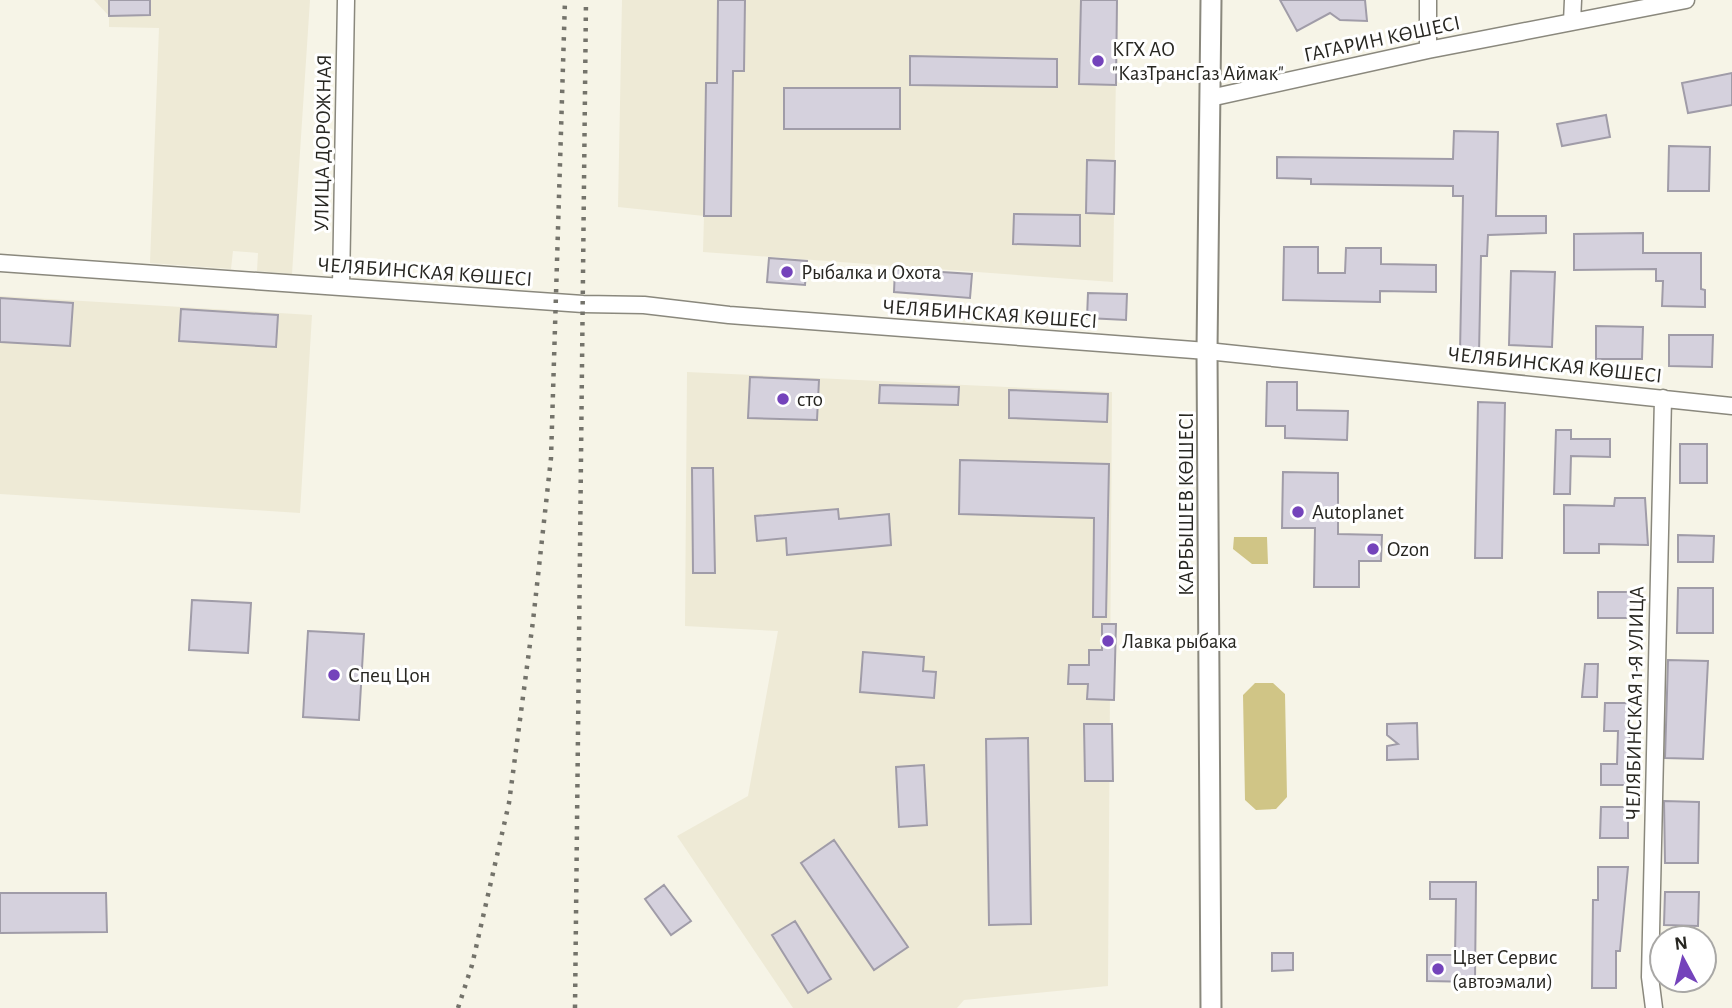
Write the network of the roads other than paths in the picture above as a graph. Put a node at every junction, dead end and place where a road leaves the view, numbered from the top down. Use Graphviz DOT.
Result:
graph roads {
  1 [pos="346,0"];
  2 [pos="1211,0"];
  3 [pos="1428,0"];
  4 [pos="1573,0"];
  5 [pos="1686,0"];
  6 [pos="1572,22"];
  7 [pos="1428,50"];
  8 [pos="1210,98"];
  9 [pos="0,263"];
  10 [pos="341,287"];
  11 [pos="1207,351"];
  12 [pos="1663,398"];
  13 [pos="1732,406"];
  14 [pos="1211,1008"];
  15 [pos="1654,1008"];
  1 -- 10 [label="street, УЛИЦА ДОРОЖНАЯ"];
  2 -- 8 [label="main road, КАРБЫШЕВ КӨШЕСІ"];
  3 -- 7 [label="street"];
  4 -- 6 [label="street"];
  5 -- 6 [label="street, ГАГАРИН КӨШЕСІ"];
  6 -- 7 [label="street, ГАГАРИН КӨШЕСІ"];
  7 -- 8 [label="street, ГАГАРИН КӨШЕСІ"];
  8 -- 11 [label="main road, КАРБЫШЕВ КӨШЕСІ"];
  9 -- 10 [label="street, ЧЕЛЯБИНСКАЯ КӨШЕСІ"];
  10 -- 11 [label="street, ЧЕЛЯБИНСКАЯ КӨШЕСІ"];
  11 -- 12 [label="street, ЧЕЛЯБИНСКАЯ КӨШЕСІ"];
  11 -- 14 [label="main road, КАРБЫШЕВ КӨШЕСІ"];
  12 -- 13 [label="street, ЧЕЛЯБИНСКАЯ КӨШЕСІ"];
  12 -- 15 [label="street, ЧЕЛЯБИНСКАЯ 1-Я УЛИЦА"];
}
